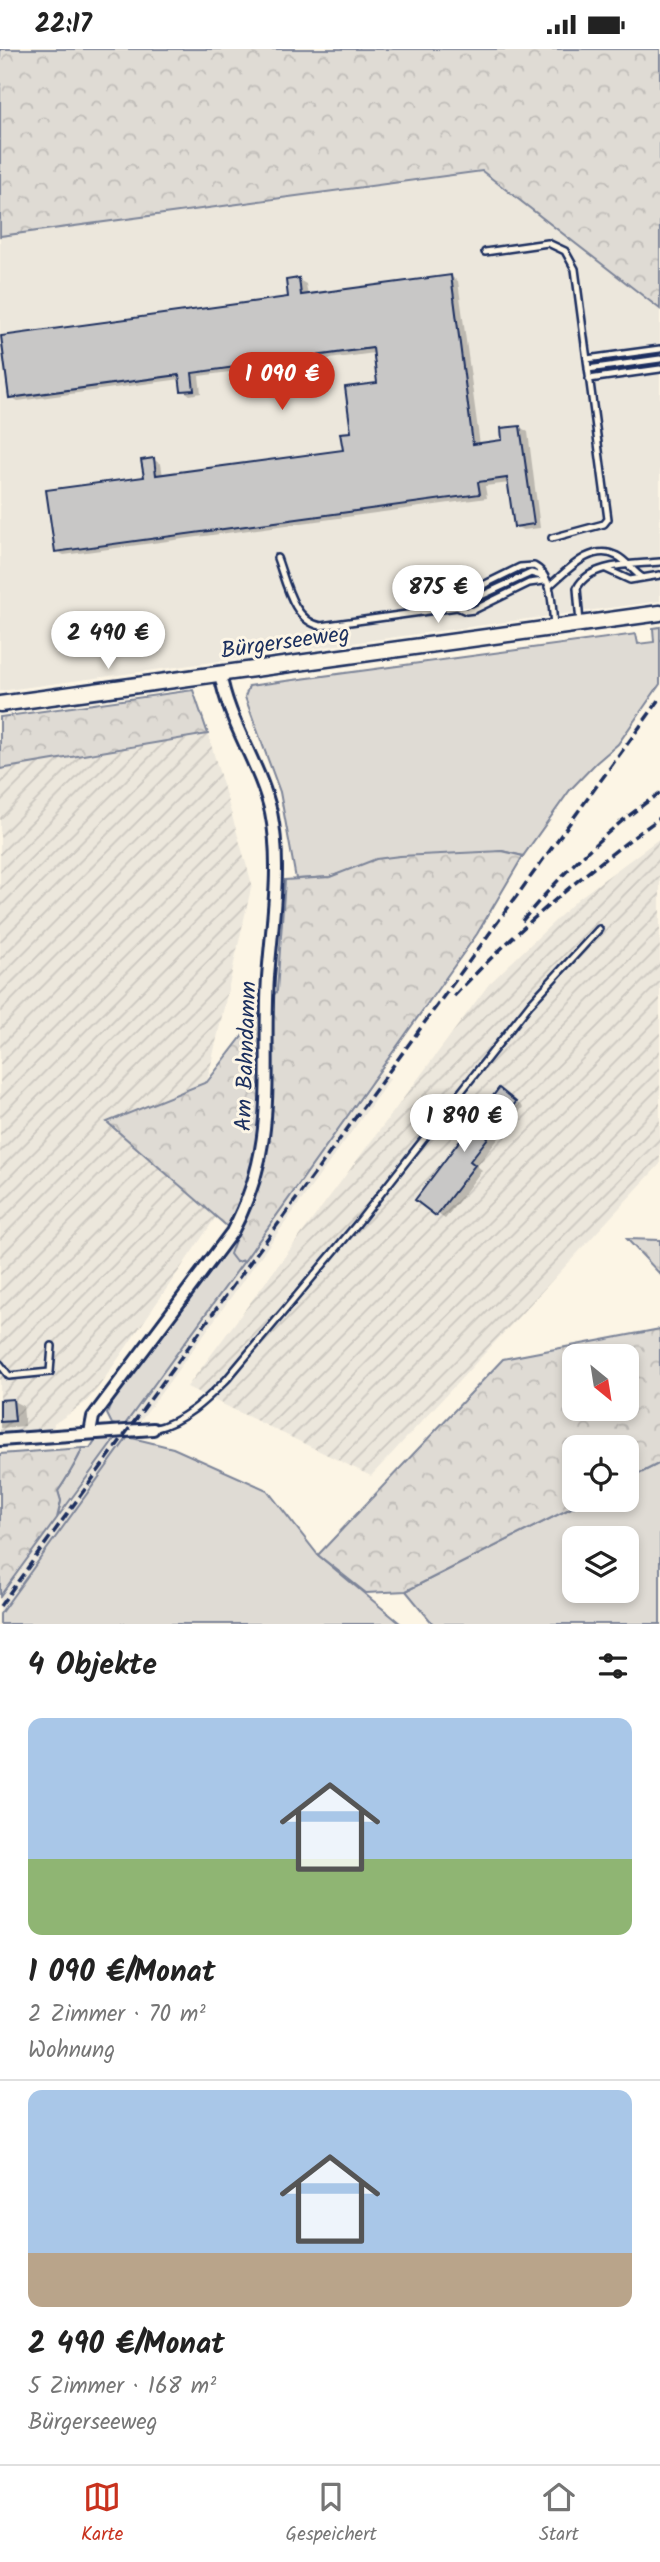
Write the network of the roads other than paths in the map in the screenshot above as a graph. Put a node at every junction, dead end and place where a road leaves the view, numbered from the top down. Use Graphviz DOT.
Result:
graph roads {
  1 [pos="485,252"];
  2 [pos="660,349"];
  3 [pos="587,359"];
  4 [pos="660,359"];
  5 [pos="588,369"];
  6 [pos="660,369"];
  7 [pos="589,379"];
  8 [pos="552,538"];
  9 [pos="277,558"];
  10 [pos="660,562"];
  11 [pos="629,566"];
  12 [pos="606,569"];
  13 [pos="660,575"];
  14 [pos="643,578"];
  15 [pos="547,584"];
  16 [pos="457,607"];
  17 [pos="660,613"];
  18 [pos="580,624"];
  19 [pos="555,627"];
  20 [pos="220,673"];
  21 [pos="0,704"];
  22 [pos="599,929"];
  23 [pos="52,1346"];
  24 [pos="0,1364"];
  25 [pos="153,1429"];
  26 [pos="90,1433"];
  27 [pos="0,1440"];
  1 -- 3 [label="lane"];
  2 -- 3 [label="lane"];
  3 -- 5 [label="lane"];
  4 -- 5 [label="lane"];
  5 -- 7 [label="lane"];
  6 -- 7 [label="lane"];
  7 -- 8 [label="lane"];
  9 -- 16 [label="lane"];
  10 -- 11 [label="lane"];
  11 -- 12 [label="lane"];
  11 -- 14 [label="lane"];
  11 -- 15 [label="lane"];
  12 -- 14 [label="lane"];
  12 -- 18 [label="lane"];
  13 -- 14 [label="lane"];
  15 -- 16 [label="lane"];
  15 -- 16 [label="lane"];
  15 -- 19 [label="lane"];
  17 -- 18 [label="street, Bürgerseeweg"];
  18 -- 19 [label="street, Bürgerseeweg"];
  19 -- 20 [label="street, Bürgerseeweg"];
  20 -- 21 [label="street, Bürgerseeweg"];
  20 -- 26 [label="street, Am Bahndamm"];
  22 -- 25 [label="lane"];
  23 -- 24 [label="lane"];
  25 -- 26 [label="street"];
  26 -- 27 [label="street"];
}
